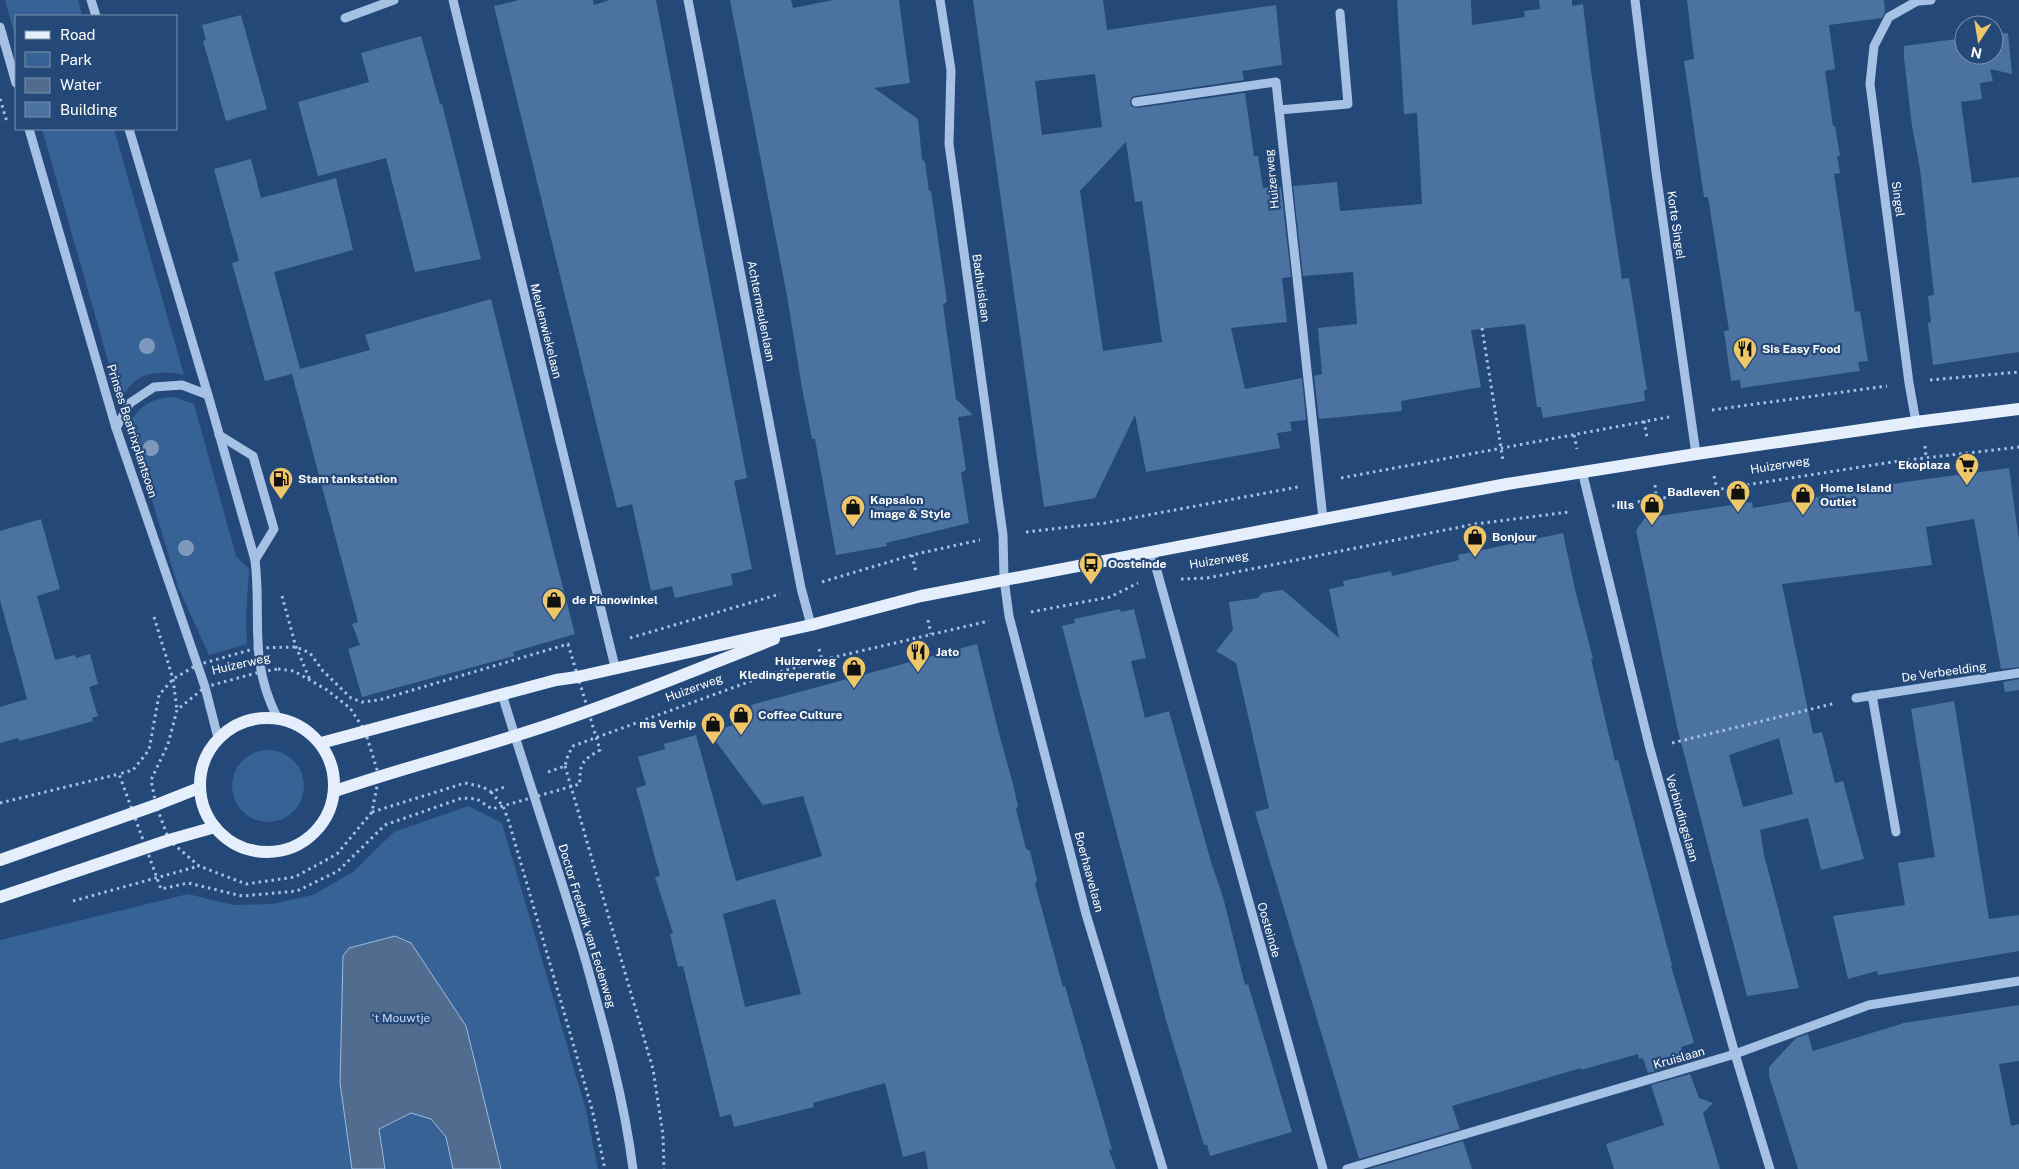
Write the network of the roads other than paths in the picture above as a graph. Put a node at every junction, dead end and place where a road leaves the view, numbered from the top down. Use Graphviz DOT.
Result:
graph roads {
  1 [pos="91,0"];
  2 [pos="394,0"];
  3 [pos="453,0"];
  4 [pos="688,0"];
  5 [pos="940,0"];
  6 [pos="1636,0"];
  7 [pos="1931,0"];
  8 [pos="1919,1"];
  9 [pos="1340,13"];
  10 [pos="96,15"];
  11 [pos="345,18"];
  12 [pos="0,27"];
  13 [pos="15,80"];
  14 [pos="1136,102"];
  15 [pos="1279,110"];
  16 [pos="29,130"];
  17 [pos="130,130"];
  18 [pos="208,395"];
  19 [pos="2019,409"];
  20 [pos="1916,422"];
  21 [pos="116,428"];
  22 [pos="220,435"];
  23 [pos="1696,454"];
  24 [pos="1582,471"];
  25 [pos="1323,519"];
  26 [pos="1152,553"];
  27 [pos="254,560"];
  28 [pos="1004,579"];
  29 [pos="812,625"];
  30 [pos="615,667"];
  31 [pos="2019,673"];
  32 [pos="502,694"];
  33 [pos="1872,695"];
  34 [pos="1856,698"];
  35 [pos="277,718"];
  36 [pos="515,736"];
  37 [pos="218,738"];
  38 [pos="321,743"];
  39 [pos="199,788"];
  40 [pos="335,791"];
  41 [pos="214,827"];
  42 [pos="1896,832"];
  43 [pos="0,860"];
  44 [pos="0,897"];
  45 [pos="2019,981"];
  46 [pos="1735,1054"];
  47 [pos="632,1169"];
  48 [pos="1164,1169"];
  49 [pos="1323,1169"];
  50 [pos="1347,1169"];
  51 [pos="1770,1169"];
  1 -- 10 [label="street"];
  2 -- 11 [label="street"];
  3 -- 30 [label="street, Meulenwiekelaan"];
  4 -- 29 [label="street, Achtermeulenlaan"];
  5 -- 28 [label="street, Badhuislaan"];
  6 -- 23 [label="street, Korte Singel"];
  7 -- 8 [label="street, Singel"];
  8 -- 20 [label="street, Singel"];
  9 -- 15 [label="street"];
  12 -- 13 [label="street"];
  14 -- 15 [label="street, Huizerweg"];
  15 -- 25 [label="street, Huizerweg"];
  16 -- 21 [label="street, Prinses Beatrixplantsoen"];
  17 -- 18 [label="street"];
  18 -- 21 [label="street"];
  18 -- 22 [label="street"];
  19 -- 20 [label="main road, Huizerweg"];
  20 -- 23 [label="main road, Huizerweg"];
  21 -- 37 [label="street, Prinses Beatrixplantsoen"];
  22 -- 27 [label="street"];
  22 -- 27 [label="street"];
  23 -- 24 [label="main road, Huizerweg"];
  24 -- 25 [label="main road, Huizerweg"];
  24 -- 46 [label="street, Verbindingslaan"];
  25 -- 26 [label="main road, Huizerweg"];
  26 -- 28 [label="main road, Huizerweg"];
  26 -- 49 [label="street, Oosteinde"];
  27 -- 35 [label="street"];
  28 -- 29 [label="main road, Huizerweg"];
  28 -- 48 [label="street, Boerhaavelaan"];
  29 -- 30 [label="main road, Huizerweg"];
  29 -- 36 [label="main road, Huizerweg"];
  30 -- 32 [label="main road, Huizerweg"];
  31 -- 33 [label="street, De Verbeelding"];
  32 -- 36 [label="street, Doctor Frederik van Eedenweg"];
  32 -- 38 [label="main road, Huizerweg"];
  33 -- 34 [label="street, De Verbeelding"];
  33 -- 42 [label="street"];
  35 -- 37 [label="main road"];
  35 -- 38 [label="main road"];
  36 -- 40 [label="main road, Huizerweg"];
  36 -- 47 [label="street, Doctor Frederik van Eedenweg"];
  37 -- 39 [label="main road"];
  38 -- 40 [label="main road"];
  39 -- 41 [label="main road"];
  39 -- 43 [label="main road"];
  40 -- 41 [label="main road"];
  41 -- 44 [label="main road"];
  45 -- 46 [label="street, Kruislaan"];
  46 -- 50 [label="street, Kruislaan"];
  46 -- 51 [label="street, Verbindingslaan"];
}
